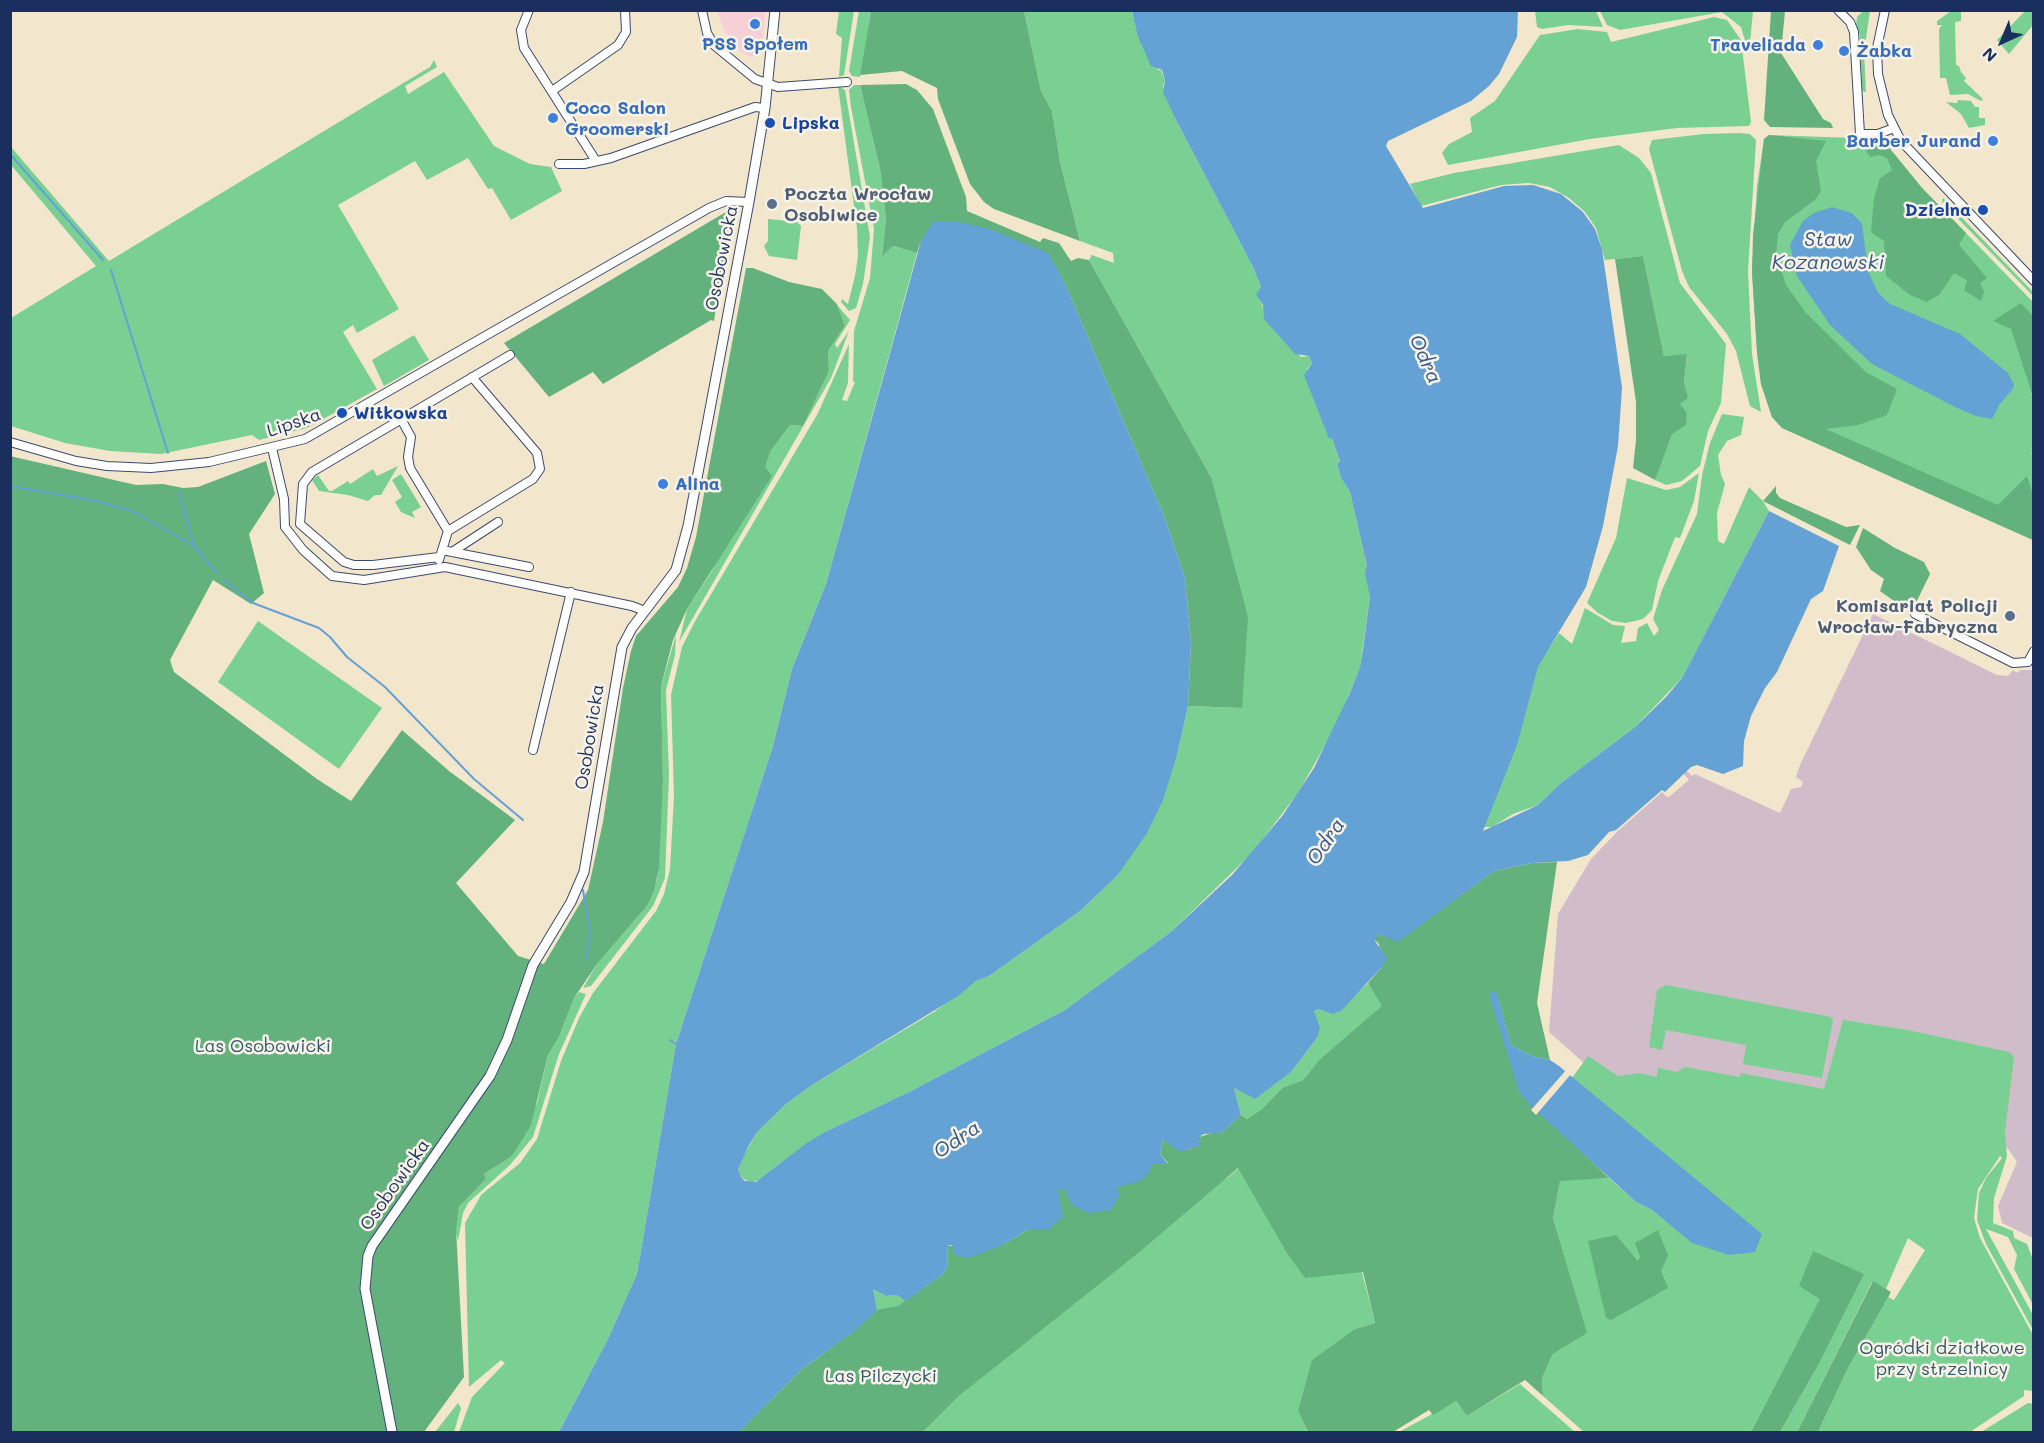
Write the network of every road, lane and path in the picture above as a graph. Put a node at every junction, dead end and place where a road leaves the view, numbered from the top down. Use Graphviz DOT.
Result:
graph roads {
  1 [pos="529,10"];
  2 [pos="625,10"];
  3 [pos="702,10"];
  4 [pos="775,10"];
  5 [pos="1838,10"];
  6 [pos="1885,10"];
  7 [pos="847,82"];
  8 [pos="768,84"];
  9 [pos="552,91"];
  10 [pos="765,108"];
  11 [pos="1894,128"];
  12 [pos="596,161"];
  13 [pos="559,164"];
  14 [pos="750,202"];
  15 [pos="2034,281"];
  16 [pos="510,355"];
  17 [pos="472,377"];
  18 [pos="401,419"];
  19 [pos="10,442"];
  20 [pos="272,448"];
  21 [pos="498,522"];
  22 [pos="448,531"];
  23 [pos="452,552"];
  24 [pos="440,554"];
  25 [pos="529,567"];
  26 [pos="440,568"];
  27 [pos="571,592"];
  28 [pos="645,611"];
  29 [pos="1915,614"];
  30 [pos="2034,651"];
  31 [pos="533,750"];
  32 [pos="392,1432"];
  1 -- 9 [label="street"];
  2 -- 9 [label="street"];
  3 -- 8 [label="street"];
  4 -- 8 [label="street, Osobowicka"];
  5 -- 11 [label="street"];
  6 -- 11 [label="street"];
  7 -- 8 [label="street"];
  8 -- 10 [label="street, Osobowicka"];
  9 -- 12 [label="street"];
  10 -- 12 [label="street"];
  10 -- 14 [label="street, Osobowicka"];
  11 -- 15 [label="street"];
  12 -- 13 [label="street"];
  14 -- 20 [label="street, Lipska"];
  14 -- 28 [label="street, Osobowicka"];
  16 -- 17 [label="street"];
  17 -- 18 [label="street"];
  17 -- 22 [label="street"];
  18 -- 22 [label="street"];
  18 -- 24 [label="street"];
  19 -- 20 [label="street, Lipska"];
  20 -- 26 [label="street"];
  21 -- 23 [label="street"];
  22 -- 24 [label="street"];
  23 -- 24 [label="street"];
  23 -- 25 [label="street"];
  24 -- 26 [label="street"];
  26 -- 27 [label="street"];
  27 -- 28 [label="street"];
  27 -- 31 [label="street"];
  28 -- 32 [label="street, Osobowicka"];
  29 -- 30 [label="street"];
}
